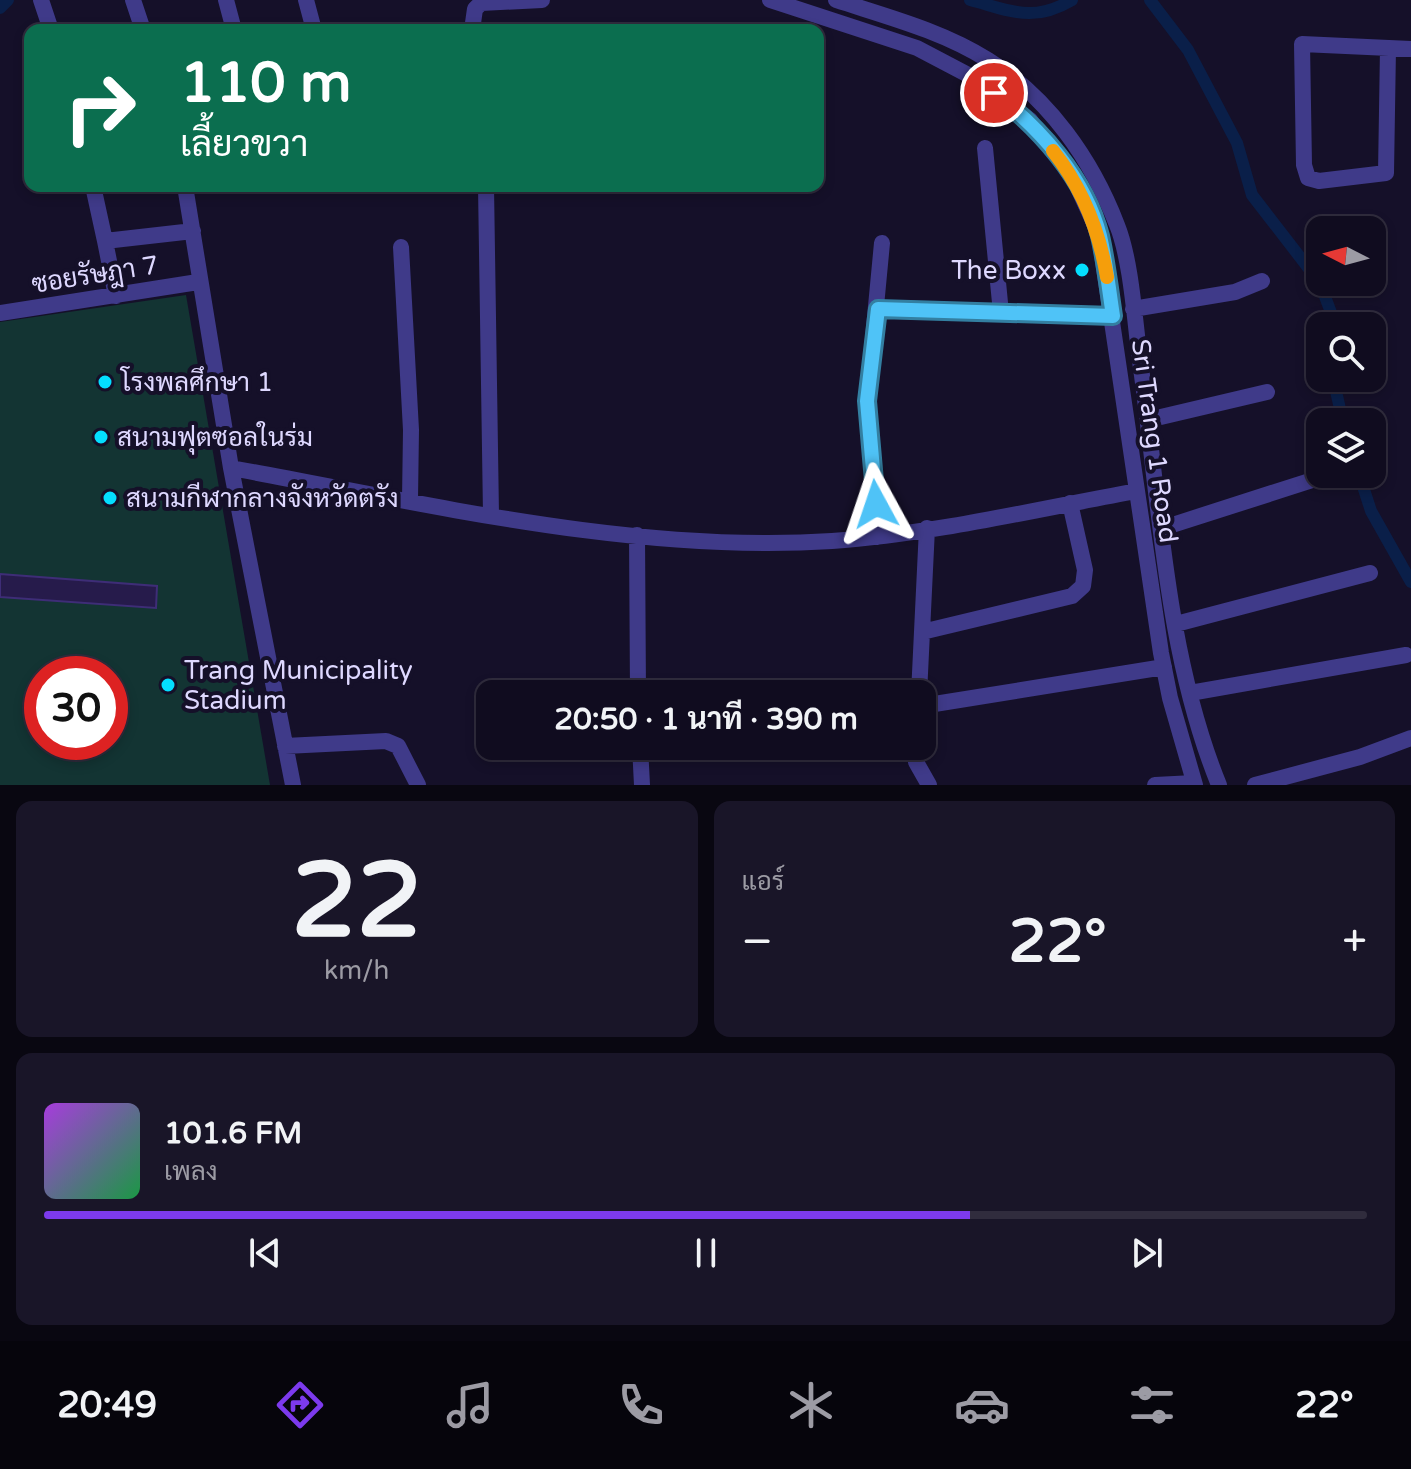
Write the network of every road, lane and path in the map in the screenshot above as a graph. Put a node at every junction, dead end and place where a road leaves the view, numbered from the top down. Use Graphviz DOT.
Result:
graph roads {
  1 [pos="41,0"];
  2 [pos="133,0"];
  3 [pos="226,0"];
  4 [pos="306,0"];
  5 [pos="542,0"];
  6 [pos="770,0"];
  7 [pos="836,0"];
  8 [pos="49,24"];
  9 [pos="141,24"];
  10 [pos="232,24"];
  11 [pos="312,24"];
  12 [pos="473,24"];
  13 [pos="1388,48"];
  14 [pos="1411,49"];
  15 [pos="985,148"];
  16 [pos="94,192"];
  17 [pos="186,192"];
  18 [pos="486,192"];
  19 [pos="193,231"];
  20 [pos="105,241"];
  21 [pos="882,243"];
  22 [pos="401,247"];
  23 [pos="1262,281"];
  24 [pos="198,282"];
  25 [pos="116,296"];
  26 [pos="878,309"];
  27 [pos="1133,309"];
  28 [pos="0,313"];
  29 [pos="1001,313"];
  30 [pos="1113,316"];
  31 [pos="1267,392"];
  32 [pos="1148,420"];
  33 [pos="231,468"];
  34 [pos="1306,482"];
  35 [pos="1137,491"];
  36 [pos="410,499"];
  37 [pos="1070,503"];
  38 [pos="491,515"];
  39 [pos="927,528"];
  40 [pos="1163,528"];
  41 [pos="637,535"];
  42 [pos="877,537"];
  43 [pos="1370,573"];
  44 [pos="1176,624"];
  45 [pos="922,632"];
  46 [pos="1406,655"];
  47 [pos="1164,667"];
  48 [pos="638,680"];
  49 [pos="920,680"];
  50 [pos="1190,693"];
  51 [pos="936,704"];
  52 [pos="1411,738"];
  53 [pos="285,746"];
  54 [pos="641,760"];
  55 [pos="916,760"];
  56 [pos="1195,784"];
  57 [pos="293,785"];
  58 [pos="418,785"];
  59 [pos="642,785"];
  60 [pos="929,785"];
  61 [pos="1155,785"];
  62 [pos="1219,785"];
  63 [pos="1255,785"];
  1 -- 8 [label="street"];
  2 -- 9 [label="street"];
  3 -- 10 [label="street"];
  4 -- 11 [label="street"];
  5 -- 12 [label="street"];
  6 -- 30 [label="street, Sri Trang 1 Road"];
  7 -- 27 [label="street, Sri Trang 1 Road"];
  13 -- 13 [label="street"];
  13 -- 14 [label="street"];
  15 -- 29 [label="street"];
  16 -- 20 [label="street"];
  17 -- 19 [label="street"];
  18 -- 38 [label="street"];
  19 -- 20 [label="street"];
  19 -- 24 [label="street"];
  20 -- 25 [label="street"];
  21 -- 26 [label="street"];
  22 -- 36 [label="street"];
  23 -- 27 [label="street"];
  24 -- 25 [label="street, ซอยรัษฎา 7"];
  24 -- 33 [label="street"];
  25 -- 28 [label="street, ซอยรัษฎา 7"];
  26 -- 29 [label="street"];
  26 -- 42 [label="street"];
  27 -- 32 [label="street, Sri Trang 1 Road"];
  29 -- 30 [label="street"];
  30 -- 35 [label="street, Sri Trang 1 Road"];
  31 -- 32 [label="street"];
  32 -- 40 [label="street, Sri Trang 1 Road"];
  33 -- 36 [label="street"];
  33 -- 53 [label="street"];
  34 -- 40 [label="street"];
  35 -- 37 [label="street"];
  35 -- 47 [label="street, Sri Trang 1 Road"];
  36 -- 38 [label="street"];
  37 -- 39 [label="street"];
  37 -- 45 [label="street"];
  38 -- 41 [label="street"];
  39 -- 42 [label="street"];
  39 -- 45 [label="street"];
  40 -- 44 [label="street, Sri Trang 1 Road"];
  41 -- 42 [label="street"];
  41 -- 48 [label="street"];
  43 -- 44 [label="street"];
  44 -- 50 [label="street, Sri Trang 1 Road"];
  45 -- 49 [label="street"];
  46 -- 50 [label="street"];
  47 -- 51 [label="street"];
  47 -- 56 [label="street, Sri Trang 1 Road"];
  50 -- 62 [label="street, Sri Trang 1 Road"];
  52 -- 63 [label="street"];
  53 -- 57 [label="street"];
  53 -- 58 [label="street"];
  54 -- 59 [label="street"];
  55 -- 60 [label="street"];
  56 -- 61 [label="street"];
}
